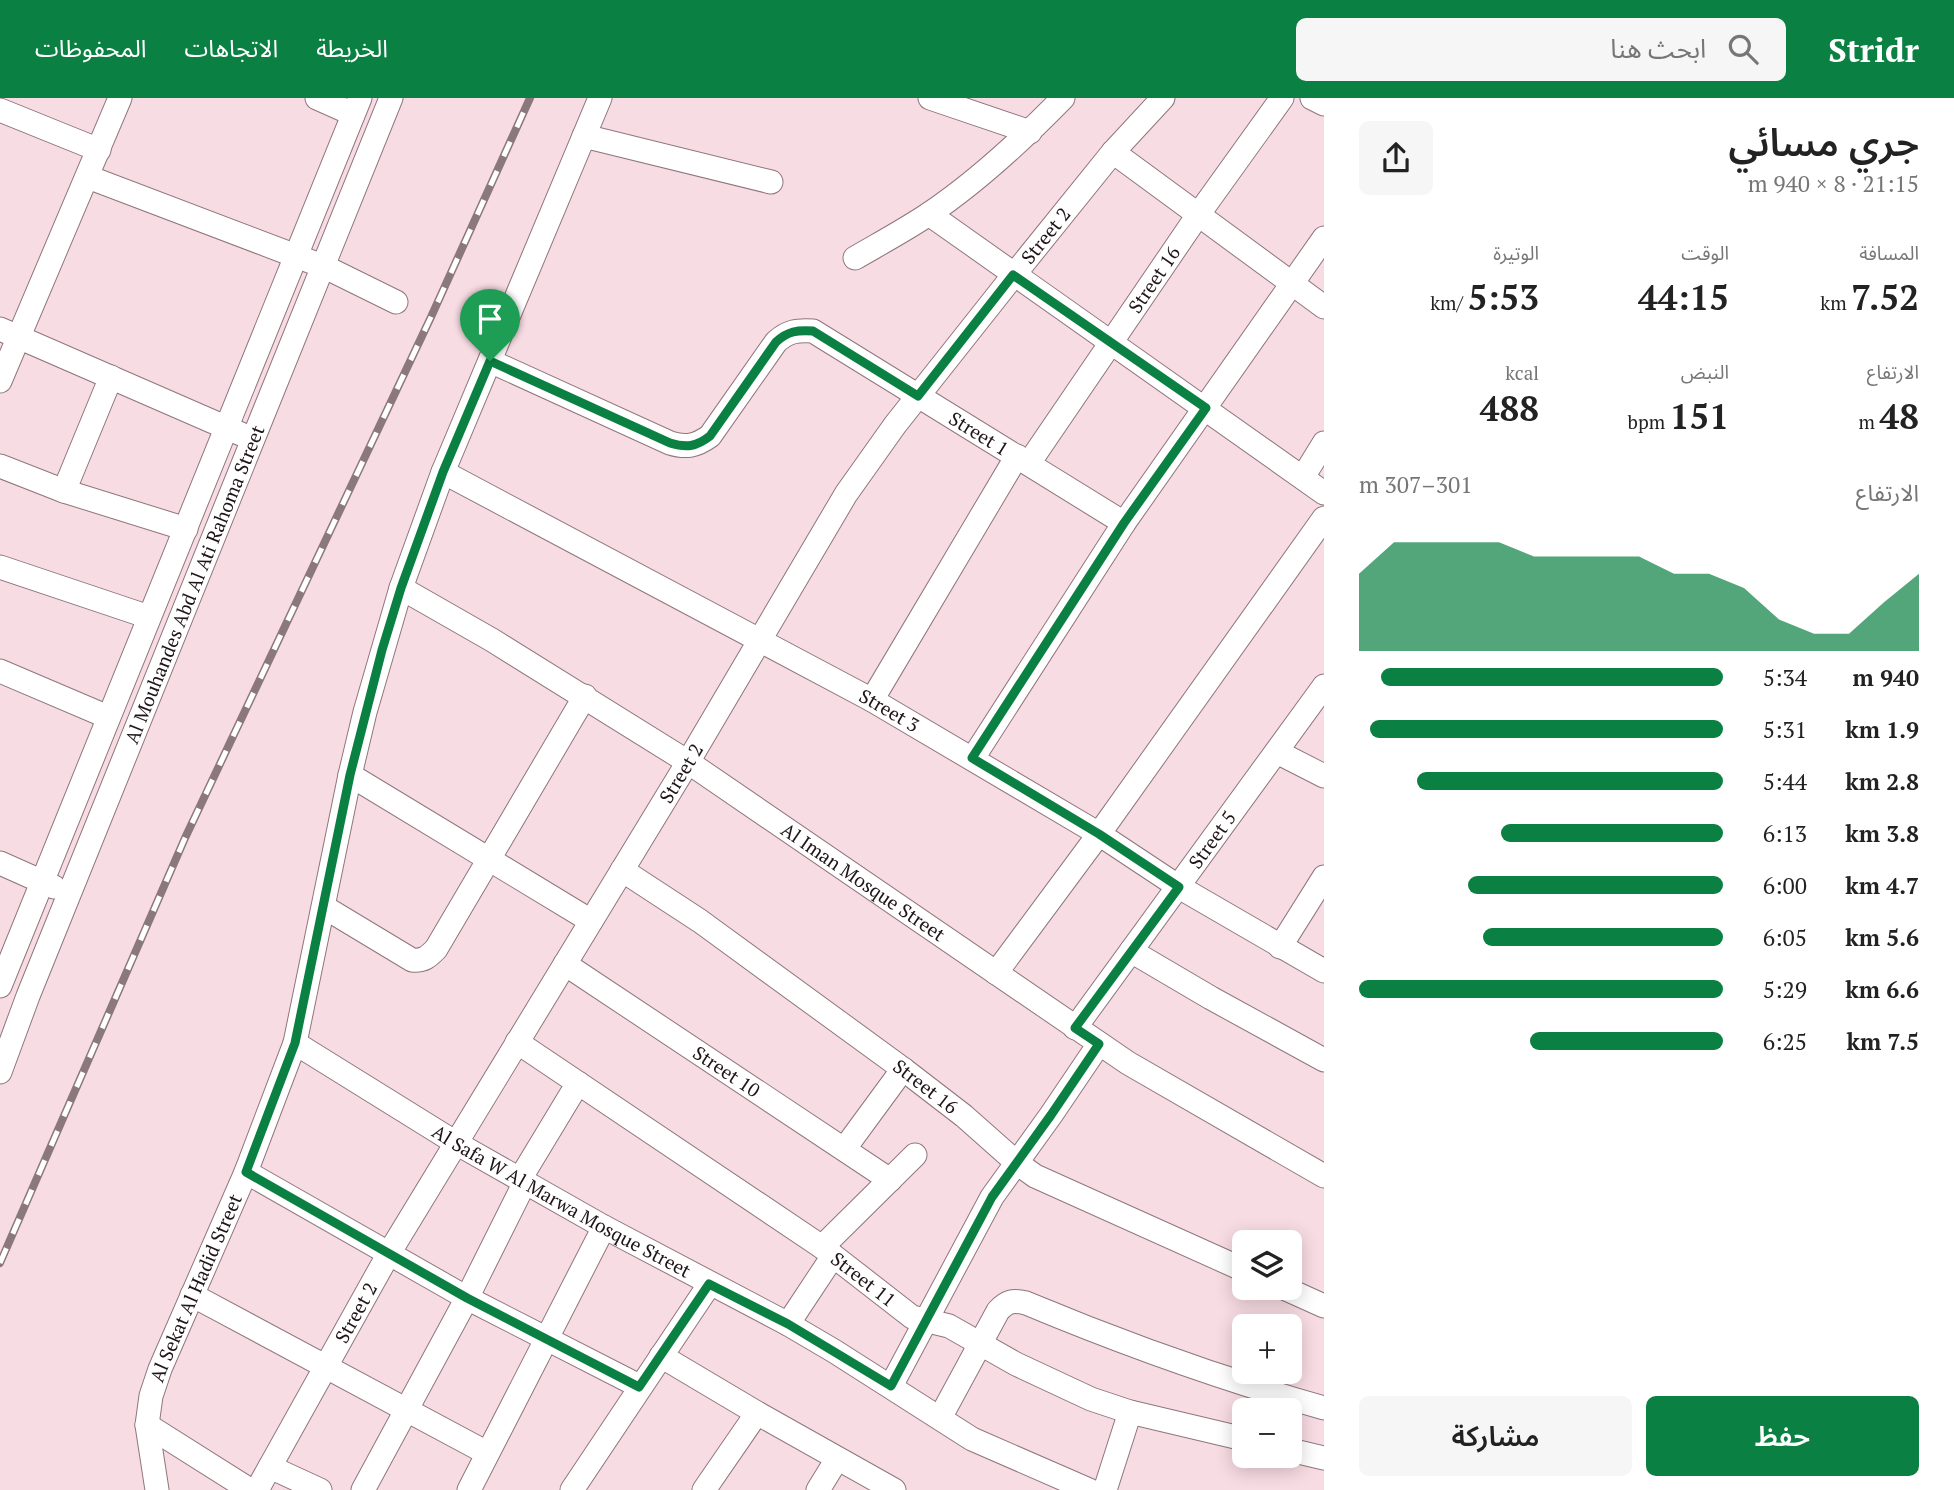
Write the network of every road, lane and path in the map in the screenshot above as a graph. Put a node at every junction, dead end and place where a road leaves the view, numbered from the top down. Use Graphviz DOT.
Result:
graph roads {
  1 [pos="120,98"];
  2 [pos="317,98"];
  3 [pos="391,98"];
  4 [pos="600,98"];
  5 [pos="930,98"];
  6 [pos="1063,98"];
  7 [pos="1163,98"];
  8 [pos="1282,98"];
  9 [pos="1312,98"];
  10 [pos="1324,104"];
  11 [pos="356,106"];
  12 [pos="0,110"];
  13 [pos="1030,132"];
  14 [pos="584,136"];
  15 [pos="99,150"];
  16 [pos="1113,152"];
  17 [pos="88,177"];
  18 [pos="771,182"];
  19 [pos="929,214"];
  20 [pos="1198,215"];
  21 [pos="1324,238"];
  22 [pos="297,256"];
  23 [pos="855,258"];
  24 [pos="325,267"];
  25 [pos="1013,275"];
  26 [pos="1293,285"];
  27 [pos="396,302"];
  28 [pos="1324,307"];
  29 [pos="10,333"];
  30 [pos="1110,342"];
  31 [pos="490,361"];
  32 [pos="111,377"];
  33 [pos="0,381"];
  34 [pos="918,396"];
  35 [pos="1206,408"];
  36 [pos="227,428"];
  37 [pos="254,440"];
  38 [pos="1324,443"];
  39 [pos="1023,459"];
  40 [pos="0,466"];
  41 [pos="443,472"];
  42 [pos="1303,478"];
  43 [pos="64,491"];
  44 [pos="1324,493"];
  45 [pos="1324,518"];
  46 [pos="1124,523"];
  47 [pos="186,529"];
  48 [pos="0,567"];
  49 [pos="401,588"];
  50 [pos="149,617"];
  51 [pos="760,640"];
  52 [pos="0,671"];
  53 [pos="1324,686"];
  54 [pos="585,696"];
  55 [pos="872,699"];
  56 [pos="108,717"];
  57 [pos="1277,752"];
  58 [pos="972,758"];
  59 [pos="688,762"];
  60 [pos="350,775"];
  61 [pos="1324,776"];
  62 [pos="1099,834"];
  63 [pos="489,859"];
  64 [pos="0,863"];
  65 [pos="622,870"];
  66 [pos="1324,877"];
  67 [pos="41,881"];
  68 [pos="1179,887"];
  69 [pos="70,894"];
  70 [pos="324,907"];
  71 [pos="591,921"];
  72 [pos="1280,947"];
  73 [pos="1131,951"];
  74 [pos="565,964"];
  75 [pos="1324,971"];
  76 [pos="996,973"];
  77 [pos="0,986"];
  78 [pos="1075,1028"];
  79 [pos="517,1042"];
  80 [pos="295,1043"];
  81 [pos="1099,1044"];
  82 [pos="1324,1060"];
  83 [pos="903,1069"];
  84 [pos="0,1072"];
  85 [pos="578,1083"];
  86 [pos="456,1143"];
  87 [pos="845,1149"];
  88 [pos="915,1155"];
  89 [pos="1017,1163"];
  90 [pos="246,1172"];
  91 [pos="1324,1176"];
  92 [pos="890,1180"];
  93 [pos="523,1181"];
  94 [pos="604,1227"];
  95 [pos="828,1252"];
  96 [pos="388,1255"];
  97 [pos="1232,1265"];
  98 [pos="709,1284"];
  99 [pos="192,1295"];
  100 [pos="1302,1296"];
  101 [pos="467,1298"];
  102 [pos="1324,1306"];
  103 [pos="925,1321"];
  104 [pos="788,1324"];
  105 [pos="545,1339"];
  106 [pos="981,1344"];
  107 [pos="661,1356"];
  108 [pos="326,1367"];
  109 [pos="891,1386"];
  110 [pos="639,1387"];
  111 [pos="1324,1408"];
  112 [pos="407,1410"];
  113 [pos="1130,1412"];
  114 [pos="757,1413"];
  115 [pos="940,1419"];
  116 [pos="148,1425"];
  117 [pos="1232,1436"];
  118 [pos="487,1453"];
  119 [pos="1302,1453"];
  120 [pos="1324,1458"];
  121 [pos="837,1459"];
  122 [pos="270,1467"];
  123 [pos="157,1490"];
  124 [pos="250,1490"];
  125 [pos="257,1490"];
  126 [pos="320,1490"];
  127 [pos="363,1490"];
  128 [pos="469,1490"];
  129 [pos="572,1490"];
  130 [pos="704,1490"];
  131 [pos="817,1490"];
  132 [pos="894,1490"];
  133 [pos="1089,1490"];
  134 [pos="1105,1490"];
  1 -- 15 [label="street"];
  2 -- 11 [label="street"];
  3 -- 24 [label="street, Al Mouhandes Abd Al Ati Rahoma Street"];
  4 -- 14 [label="street, Al Sekat Al Hadid Street"];
  5 -- 13 [label="street"];
  6 -- 13 [label="street"];
  7 -- 16 [label="street, Street 2"];
  8 -- 20 [label="street, Street 16"];
  9 -- 10 [label="street"];
  11 -- 22 [label="street, Al Mouhandes Abd Al Ati Rahoma Street"];
  12 -- 15 [label="street"];
  13 -- 19 [label="street"];
  14 -- 18 [label="street"];
  14 -- 31 [label="street, Al Sekat Al Hadid Street"];
  15 -- 17 [label="street"];
  16 -- 20 [label="street"];
  16 -- 25 [label="street, Street 2"];
  17 -- 22 [label="street"];
  17 -- 29 [label="street"];
  19 -- 23 [label="street"];
  19 -- 25 [label="street"];
  20 -- 26 [label="street"];
  20 -- 30 [label="street, Street 16"];
  21 -- 26 [label="street"];
  22 -- 24 [label="street"];
  22 -- 36 [label="street, Al Mouhandes Abd Al Ati Rahoma Street"];
  24 -- 27 [label="street"];
  24 -- 37 [label="street, Al Mouhandes Abd Al Ati Rahoma Street"];
  25 -- 30 [label="street"];
  25 -- 34 [label="street, Street 2"];
  26 -- 28 [label="street"];
  26 -- 35 [label="street"];
  29 -- 32 [label="street"];
  29 -- 33 [label="street"];
  30 -- 35 [label="street"];
  30 -- 39 [label="street, Street 16"];
  31 -- 34 [label="street, Street 1"];
  31 -- 41 [label="street, Al Sekat Al Hadid Street"];
  32 -- 36 [label="street"];
  32 -- 43 [label="street"];
  34 -- 39 [label="street, Street 1"];
  34 -- 51 [label="street, Street 2"];
  35 -- 42 [label="street"];
  35 -- 46 [label="street"];
  36 -- 37 [label="street"];
  36 -- 47 [label="street, Al Mouhandes Abd Al Ati Rahoma Street"];
  37 -- 69 [label="street, Al Mouhandes Abd Al Ati Rahoma Street"];
  38 -- 42 [label="street"];
  39 -- 46 [label="street, Street 1"];
  39 -- 55 [label="street, Street 16"];
  40 -- 43 [label="street"];
  41 -- 49 [label="street, Al Sekat Al Hadid Street"];
  41 -- 51 [label="street, Street 3"];
  42 -- 44 [label="street"];
  43 -- 47 [label="street"];
  45 -- 62 [label="street"];
  46 -- 58 [label="street"];
  47 -- 50 [label="street, Al Mouhandes Abd Al Ati Rahoma Street"];
  48 -- 50 [label="street"];
  49 -- 54 [label="street, Al Iman Mosque Street"];
  49 -- 60 [label="street, Al Sekat Al Hadid Street"];
  50 -- 56 [label="street, Al Mouhandes Abd Al Ati Rahoma Street"];
  51 -- 55 [label="street, Street 3"];
  51 -- 59 [label="street, Street 2"];
  52 -- 56 [label="street"];
  53 -- 57 [label="street, Street 5"];
  54 -- 59 [label="street, Al Iman Mosque Street"];
  54 -- 63 [label="street"];
  55 -- 58 [label="street, Street 3"];
  56 -- 67 [label="street, Al Mouhandes Abd Al Ati Rahoma Street"];
  57 -- 61 [label="street"];
  57 -- 68 [label="street, Street 5"];
  58 -- 62 [label="street, Street 3"];
  59 -- 65 [label="street, Street 2"];
  59 -- 76 [label="street, Al Iman Mosque Street"];
  60 -- 63 [label="street"];
  60 -- 70 [label="street, Al Sekat Al Hadid Street"];
  62 -- 68 [label="street, Street 3"];
  62 -- 76 [label="street"];
  63 -- 70 [label="street"];
  63 -- 71 [label="street"];
  64 -- 67 [label="street"];
  65 -- 71 [label="street, Street 2"];
  65 -- 83 [label="street, Street 16"];
  66 -- 72 [label="street"];
  67 -- 69 [label="street"];
  67 -- 77 [label="street, Al Mouhandes Abd Al Ati Rahoma Street"];
  68 -- 72 [label="street, Street 3"];
  68 -- 73 [label="street, Street 5"];
  69 -- 84 [label="street, Al Mouhandes Abd Al Ati Rahoma Street"];
  70 -- 80 [label="street, Al Sekat Al Hadid Street"];
  71 -- 74 [label="street, Street 2"];
  72 -- 75 [label="street, Street 3"];
  73 -- 78 [label="street, Street 5"];
  73 -- 82 [label="street"];
  74 -- 79 [label="street, Street 2"];
  74 -- 87 [label="street, Street 10"];
  76 -- 78 [label="street, Al Iman Mosque Street"];
  78 -- 81 [label="street, Al Iman Mosque Street"];
  79 -- 85 [label="street, Street 11"];
  79 -- 86 [label="street, Street 2"];
  80 -- 86 [label="street, Al Safa W Al Marwa Mosque Street"];
  80 -- 90 [label="street, Al Sekat Al Hadid Street"];
  81 -- 89 [label="street"];
  81 -- 91 [label="street, Al Iman Mosque Street"];
  83 -- 87 [label="street"];
  83 -- 89 [label="street, Street 16"];
  85 -- 93 [label="street"];
  85 -- 95 [label="street, Street 11"];
  86 -- 93 [label="street, Al Safa W Al Marwa Mosque Street"];
  86 -- 96 [label="street, Street 2"];
  87 -- 92 [label="street, Street 10"];
  88 -- 92 [label="street"];
  89 -- 97 [label="street, Street 16"];
  89 -- 103 [label="street"];
  90 -- 96 [label="street"];
  90 -- 99 [label="street, Al Sekat Al Hadid Street"];
  92 -- 95 [label="street"];
  93 -- 94 [label="street, Al Safa W Al Marwa Mosque Street"];
  93 -- 101 [label="street"];
  94 -- 98 [label="street, Al Safa W Al Marwa Mosque Street"];
  94 -- 105 [label="street"];
  95 -- 103 [label="street, Street 11"];
  95 -- 104 [label="street"];
  96 -- 101 [label="street"];
  96 -- 108 [label="street, Street 2"];
  98 -- 104 [label="street, Al Safa W Al Marwa Mosque Street"];
  98 -- 107 [label="street"];
  99 -- 108 [label="street"];
  99 -- 116 [label="street, Al Sekat Al Hadid Street"];
  100 -- 102 [label="street"];
  101 -- 105 [label="street"];
  101 -- 112 [label="street"];
  103 -- 106 [label="street, Street 11"];
  103 -- 109 [label="street"];
  104 -- 109 [label="street, Al Safa W Al Marwa Mosque Street"];
  105 -- 110 [label="street"];
  105 -- 118 [label="street"];
  106 -- 111 [label="street"];
  106 -- 113 [label="street, Street 11"];
  106 -- 115 [label="street"];
  107 -- 110 [label="street"];
  107 -- 114 [label="street"];
  108 -- 112 [label="street"];
  108 -- 122 [label="street, Street 2"];
  109 -- 115 [label="street, Al Safa W Al Marwa Mosque Street"];
  110 -- 129 [label="street"];
  112 -- 118 [label="street"];
  112 -- 127 [label="street"];
  113 -- 117 [label="street, Street 11"];
  113 -- 134 [label="street"];
  114 -- 121 [label="street"];
  114 -- 130 [label="street"];
  115 -- 133 [label="street, Al Safa W Al Marwa Mosque Street"];
  116 -- 123 [label="street, Al Sekat Al Hadid Street"];
  116 -- 124 [label="street"];
  118 -- 128 [label="street"];
  119 -- 120 [label="street"];
  121 -- 131 [label="street"];
  121 -- 132 [label="street"];
  122 -- 125 [label="street, Street 2"];
  122 -- 126 [label="street"];
}
